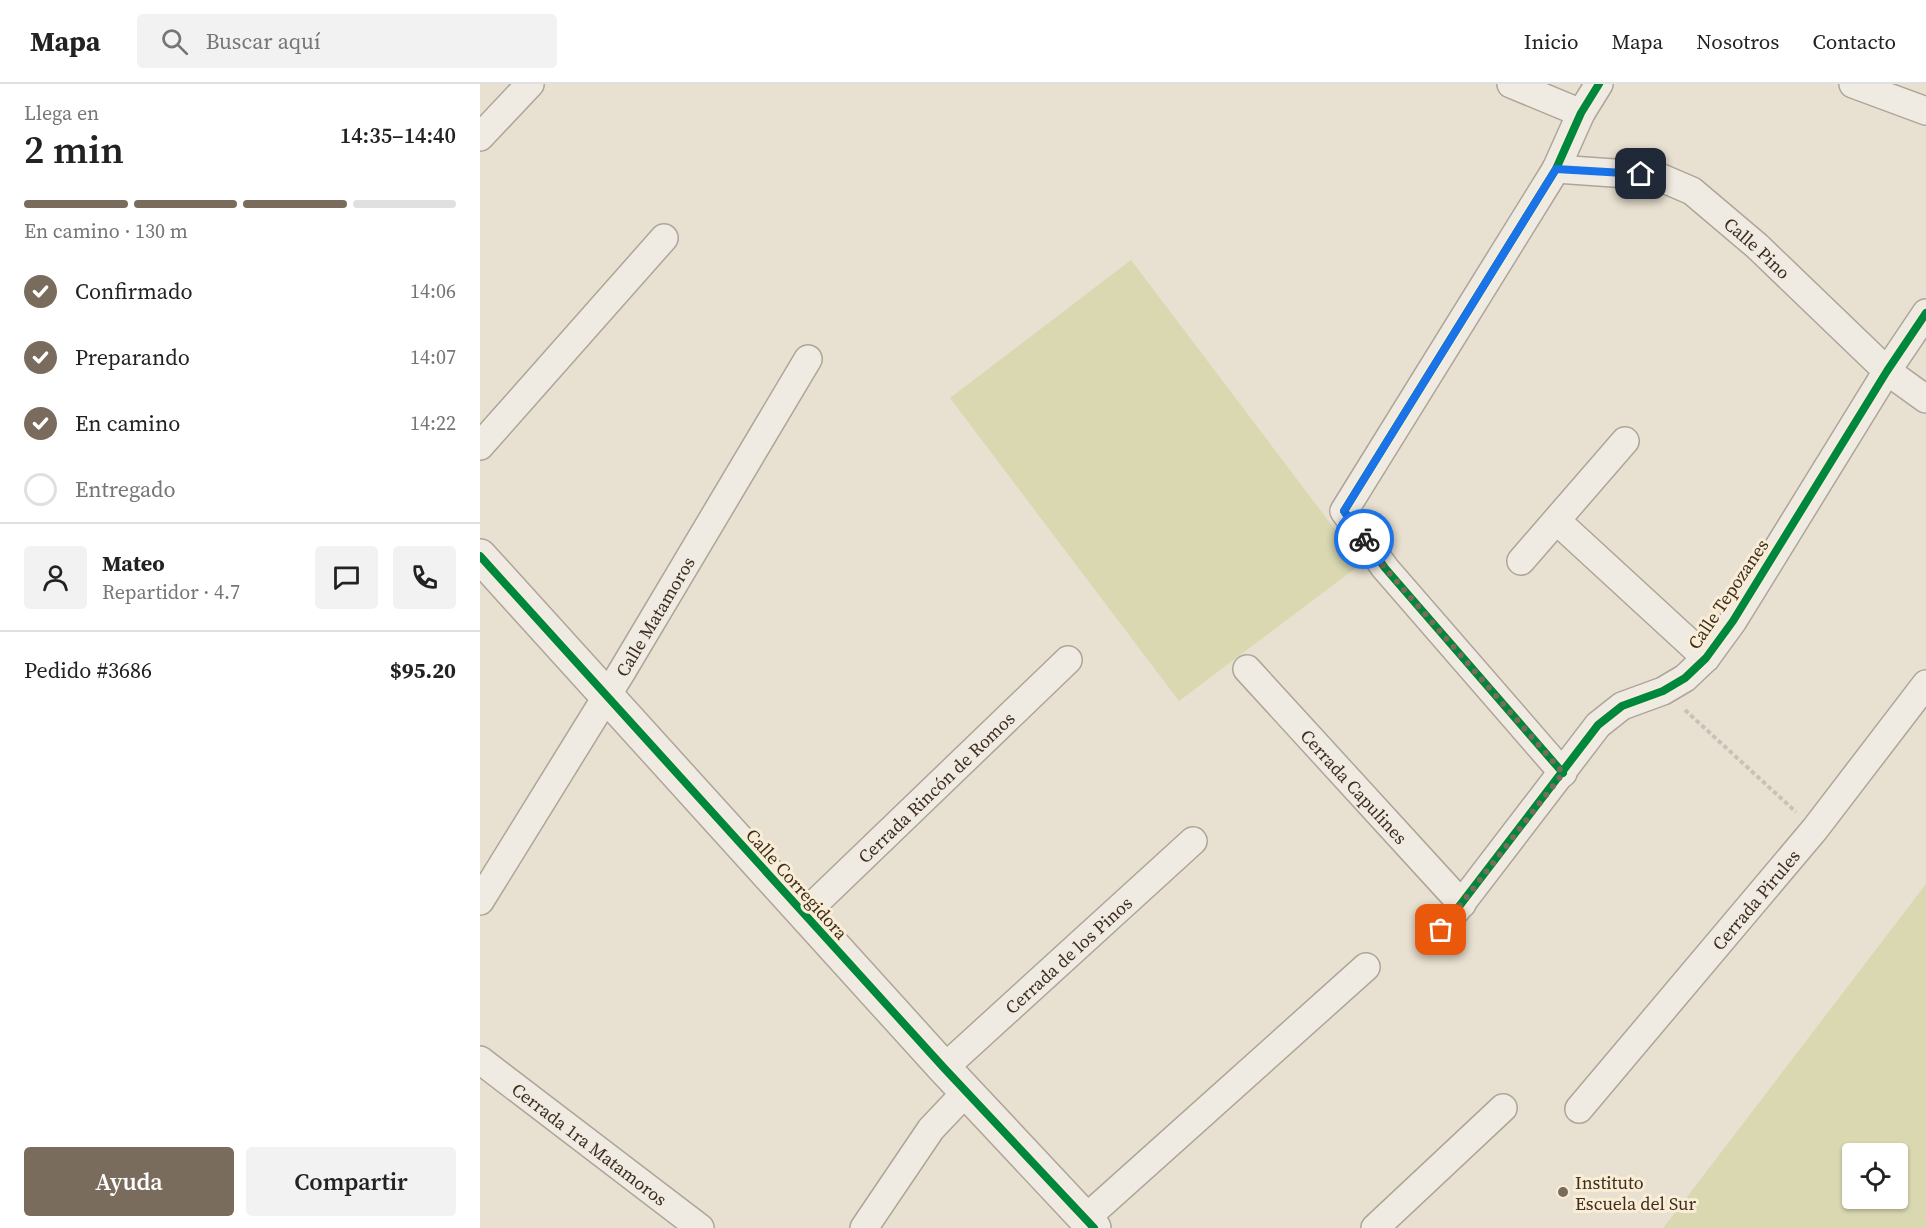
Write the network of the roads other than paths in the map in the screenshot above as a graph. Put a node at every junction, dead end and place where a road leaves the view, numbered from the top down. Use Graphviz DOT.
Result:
graph roads {
  1 [pos="530,84"];
  2 [pos="1511,84"];
  3 [pos="1599,84"];
  4 [pos="1853,84"];
  5 [pos="1926,111"];
  6 [pos="1581,113"];
  7 [pos="480,137"];
  8 [pos="1556,169"];
  9 [pos="664,238"];
  10 [pos="1926,313"];
  11 [pos="808,359"];
  12 [pos="1887,371"];
  13 [pos="1926,399"];
  14 [pos="1625,441"];
  15 [pos="480,446"];
  16 [pos="1557,521"];
  17 [pos="480,556"];
  18 [pos="1521,561"];
  19 [pos="1706,658"];
  20 [pos="1068,660"];
  21 [pos="1247,669"];
  22 [pos="1926,684"];
  23 [pos="607,695"];
  24 [pos="1563,773"];
  25 [pos="1192,841"];
  26 [pos="480,901"];
  27 [pos="1462,904"];
  28 [pos="804,914"];
  29 [pos="1441,930"];
  30 [pos="1366,967"];
  31 [pos="480,1060"];
  32 [pos="944,1068"];
  33 [pos="967,1091"];
  34 [pos="1503,1108"];
  35 [pos="1579,1109"];
  36 [pos="1090,1223"];
  37 [pos="700,1228"];
  38 [pos="864,1228"];
  39 [pos="1375,1228"];
  1 -- 7 [label="street"];
  2 -- 6 [label="street"];
  3 -- 6 [label="street"];
  4 -- 5 [label="street"];
  6 -- 8 [label="street"];
  8 -- 12 [label="street, Calle Pino"];
  8 -- 24 [label="street"];
  9 -- 15 [label="street"];
  10 -- 12 [label="street, Calle Tepozanes"];
  11 -- 23 [label="street, Calle Matamoros"];
  12 -- 13 [label="street, Calle Pino"];
  12 -- 19 [label="street, Calle Tepozanes"];
  14 -- 16 [label="street"];
  16 -- 18 [label="street"];
  16 -- 19 [label="street"];
  17 -- 23 [label="street, Calle Corregidora"];
  19 -- 24 [label="street, Calle Tepozanes"];
  20 -- 28 [label="street, Cerrada Rincón de Romos"];
  21 -- 27 [label="street, Cerrada Capulines"];
  22 -- 35 [label="street, Cerrada Pirules"];
  23 -- 26 [label="street, Calle Matamoros"];
  23 -- 28 [label="street, Calle Corregidora"];
  24 -- 27 [label="street, Calle Tepozanes"];
  25 -- 32 [label="street, Cerrada de los Pinos"];
  27 -- 29 [label="street, Calle Tepozanes"];
  28 -- 32 [label="street, Calle Corregidora"];
  30 -- 36 [label="street"];
  31 -- 37 [label="street, Cerrada 1ra Matamoros"];
  32 -- 33 [label="street, Calle Corregidora"];
  33 -- 36 [label="street, Calle Corregidora"];
  33 -- 38 [label="street"];
  34 -- 39 [label="street"];
}
